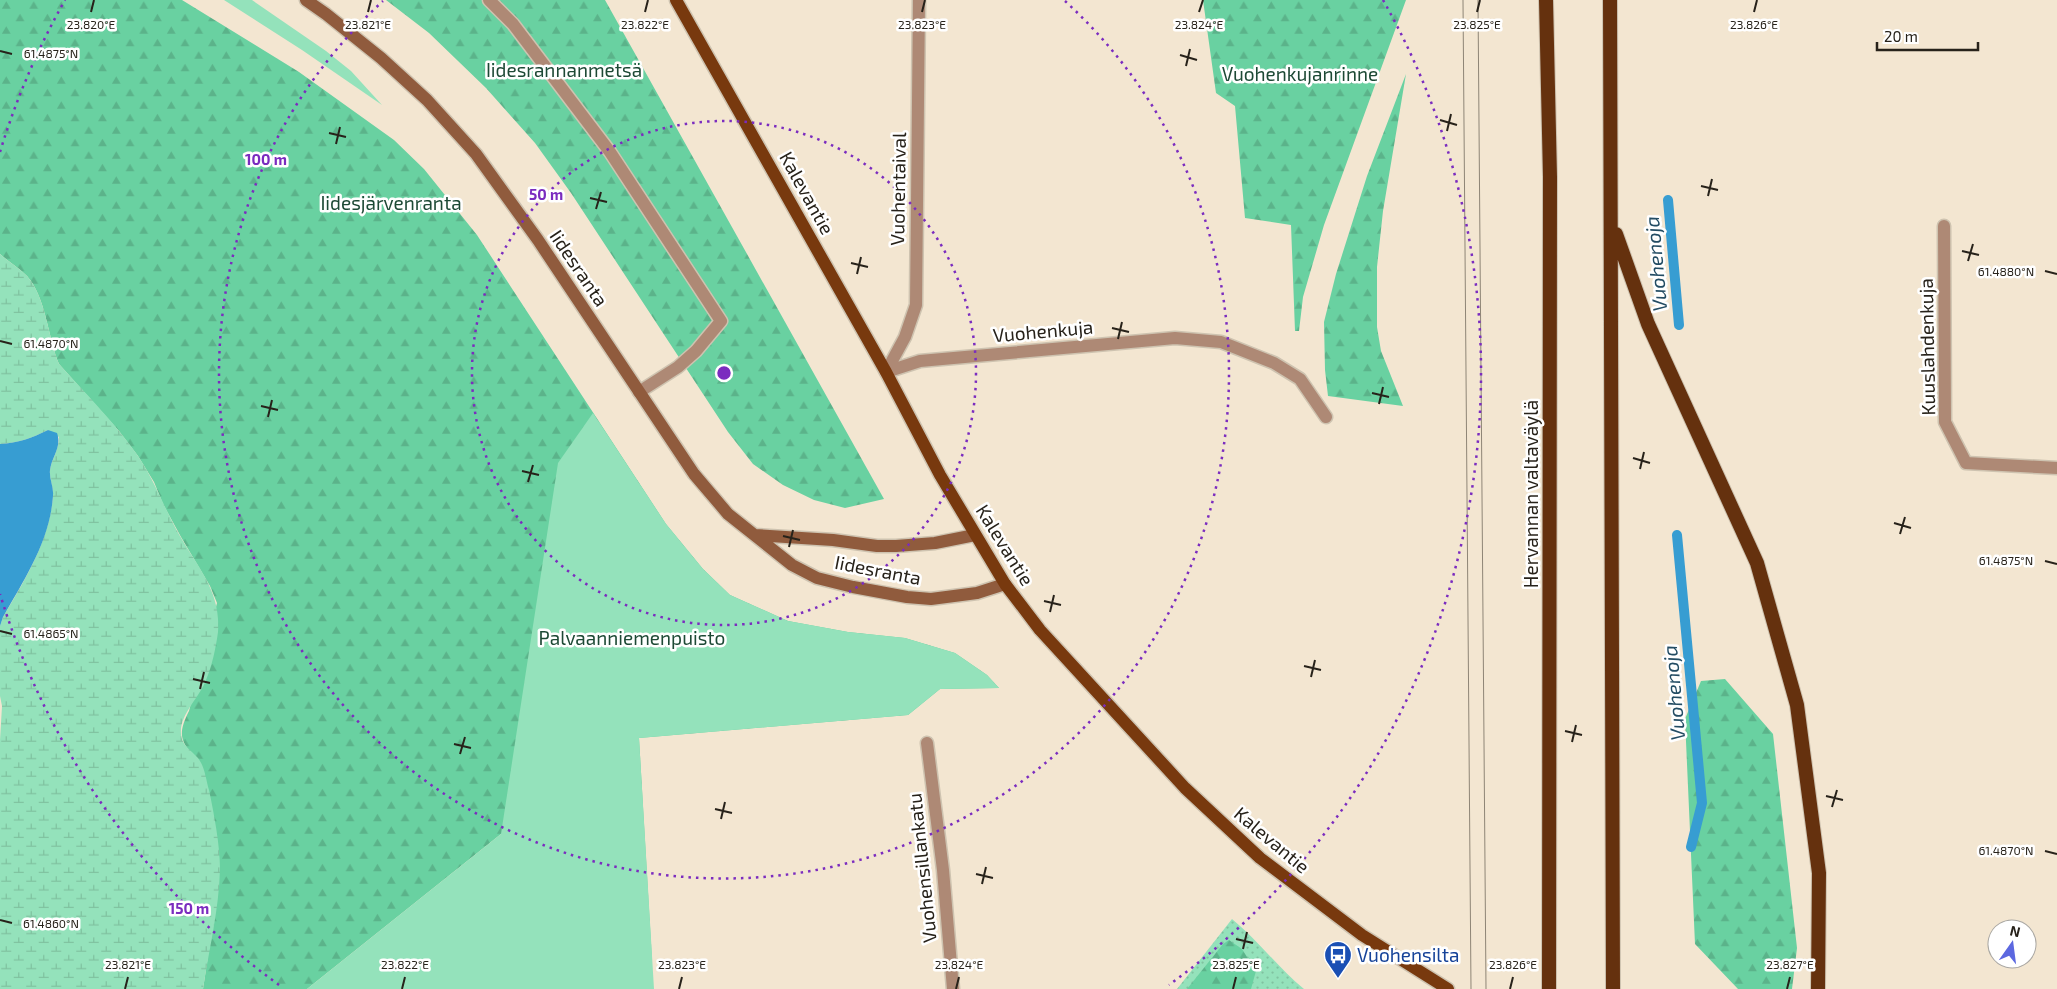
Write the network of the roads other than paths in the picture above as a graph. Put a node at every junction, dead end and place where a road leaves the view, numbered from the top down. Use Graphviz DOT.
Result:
graph roads {
  1 [pos="306,0"];
  2 [pos="489,0"];
  3 [pos="676,0"];
  4 [pos="919,0"];
  5 [pos="1546,0"];
  6 [pos="1610,0"];
  7 [pos="1612,222"];
  8 [pos="1944,226"];
  9 [pos="886,372"];
  10 [pos="639,392"];
  11 [pos="1326,416"];
  12 [pos="2057,468"];
  13 [pos="974,534"];
  14 [pos="755,535"];
  15 [pos="1005,584"];
  16 [pos="927,743"];
  17 [pos="953,989"];
  18 [pos="1448,989"];
  19 [pos="1549,989"];
  20 [pos="1613,989"];
  21 [pos="1818,989"];
  1 -- 10 [label="main road, Iidesranta"];
  2 -- 10 [label="street"];
  3 -- 9 [label="main road, Kalevantie"];
  4 -- 9 [label="street, Vuohentaival"];
  5 -- 19 [label="highway, Hervannan valtaväylä"];
  6 -- 7 [label="highway"];
  7 -- 20 [label="highway"];
  7 -- 21 [label="highway"];
  8 -- 12 [label="street, Kuuslahdenkuja"];
  9 -- 11 [label="street, Vuohenkuja"];
  9 -- 13 [label="main road, Kalevantie"];
  10 -- 14 [label="main road, Iidesranta"];
  13 -- 14 [label="main road, Iidesranta"];
  13 -- 15 [label="main road, Kalevantie"];
  14 -- 15 [label="main road, Iidesranta"];
  15 -- 18 [label="main road, Kalevantie"];
  16 -- 17 [label="street, Vuohensillankatu"];
}
